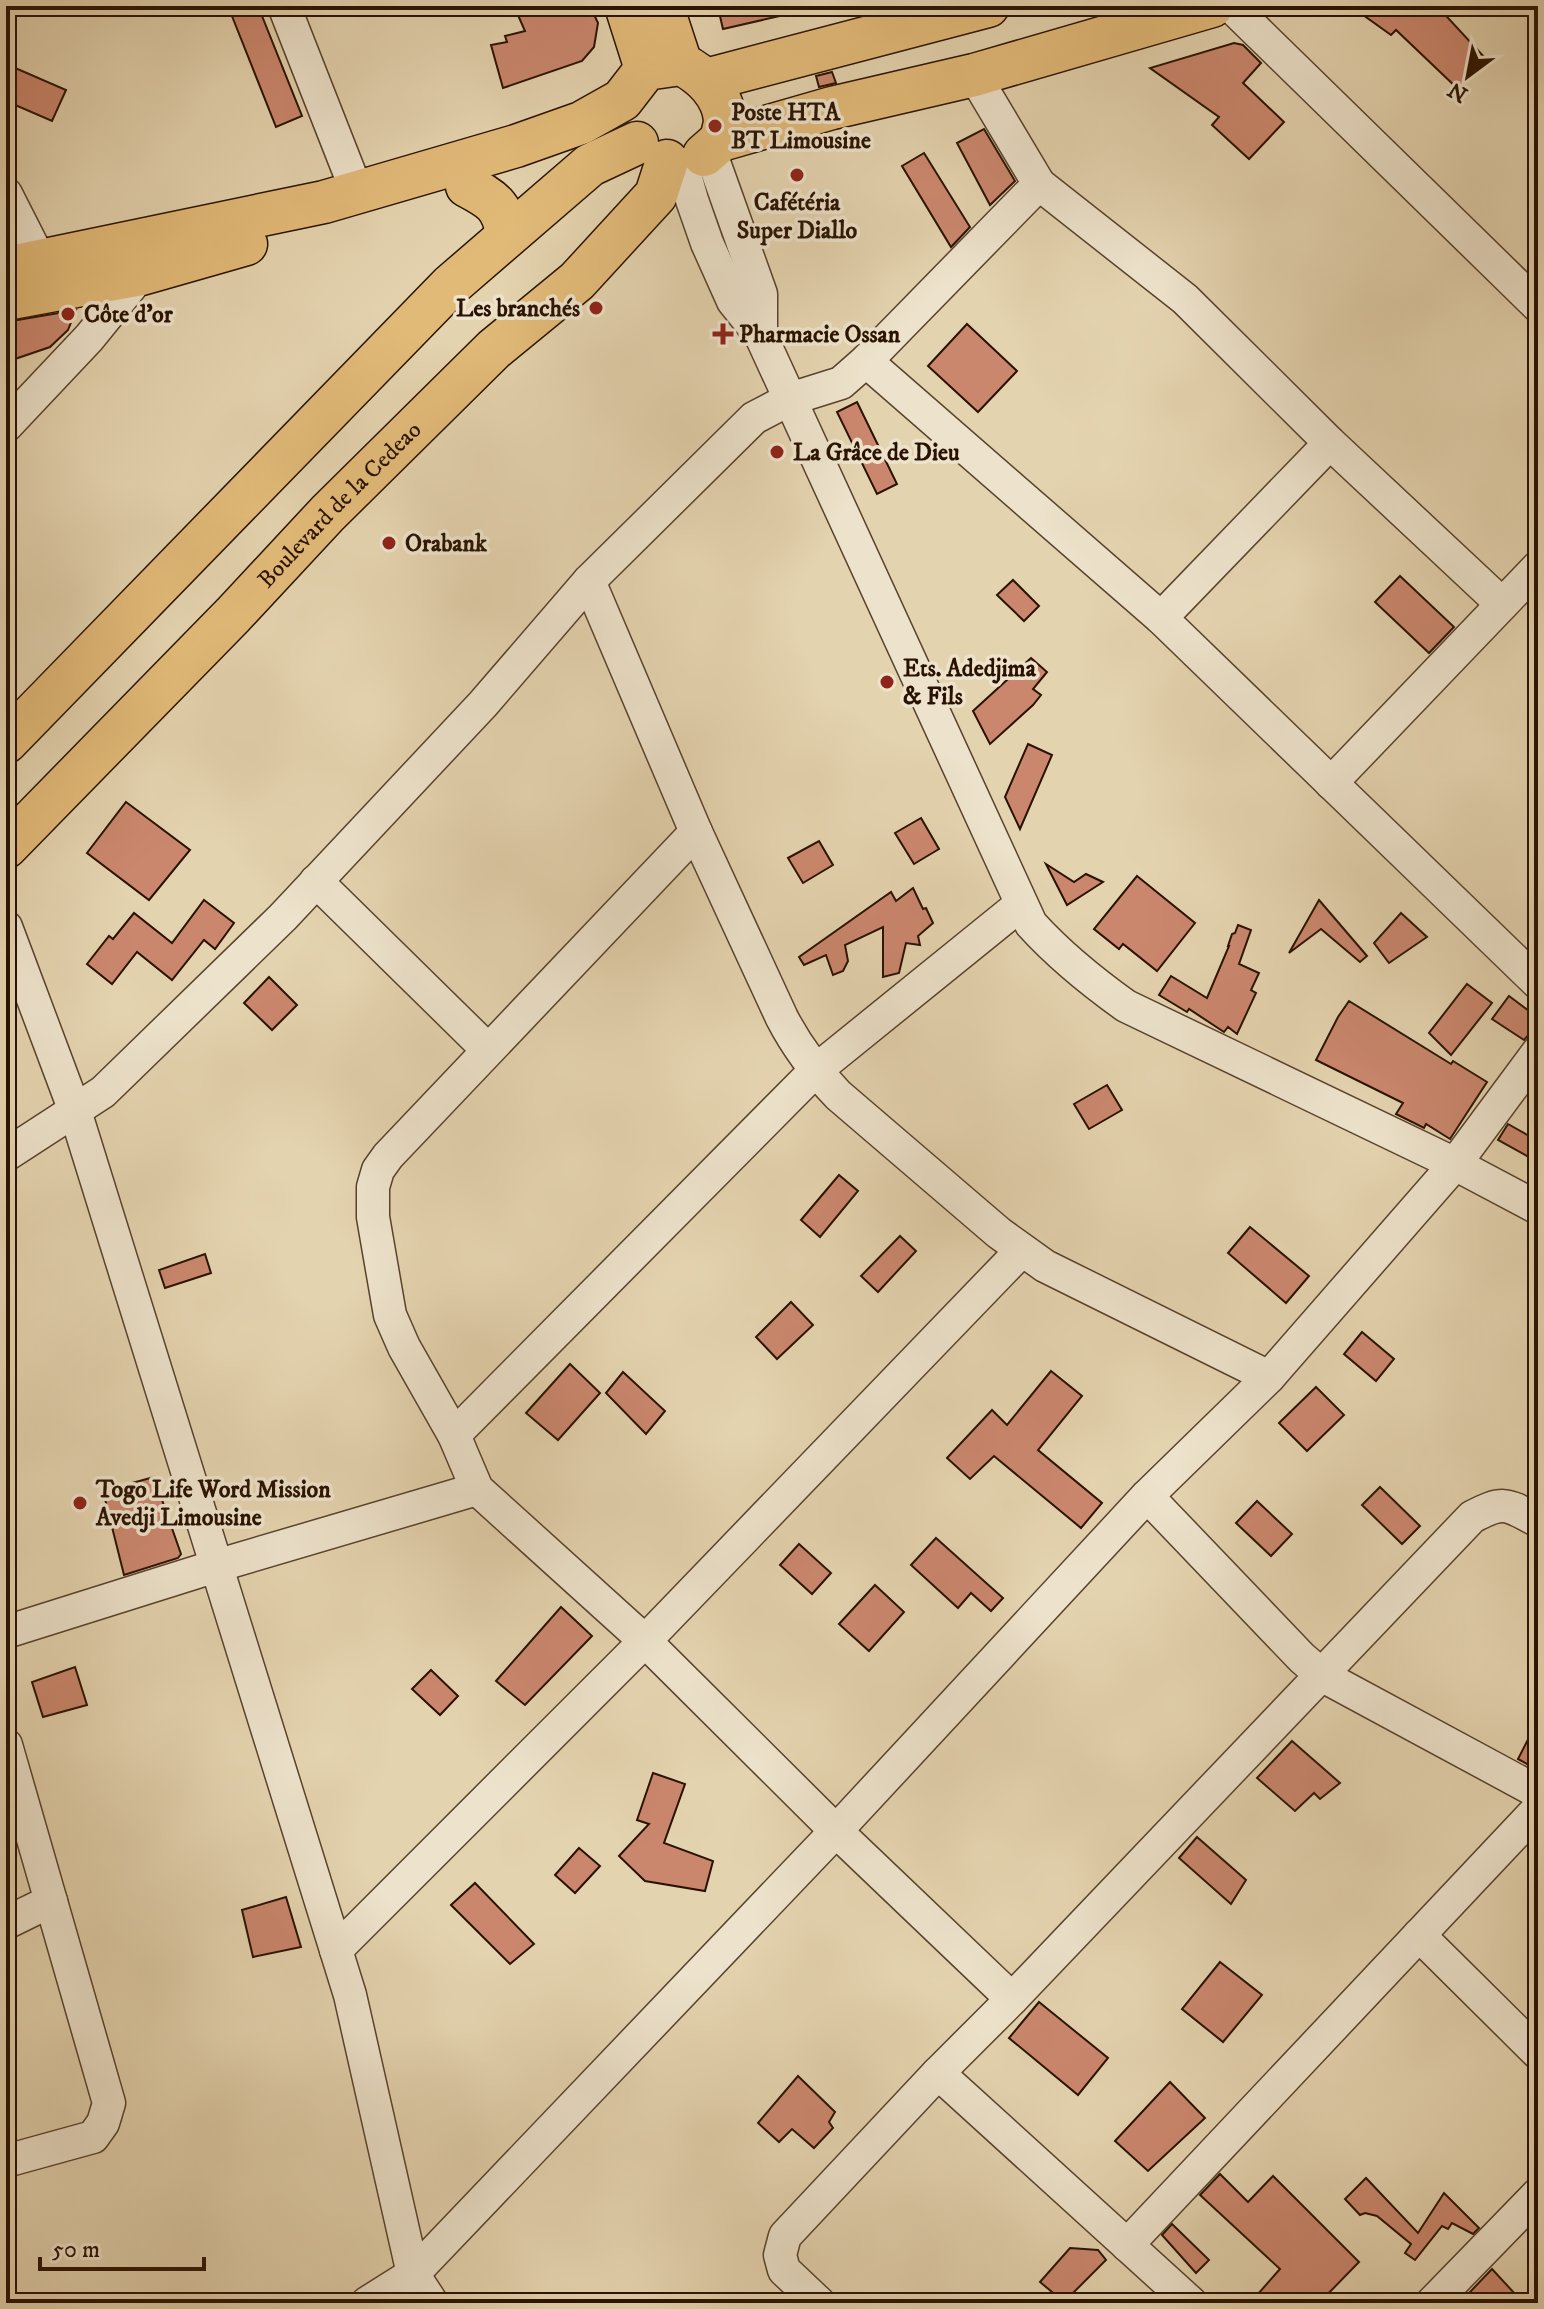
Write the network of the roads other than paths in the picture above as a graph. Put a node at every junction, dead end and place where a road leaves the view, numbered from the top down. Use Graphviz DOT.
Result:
graph roads {
  1 [pos="284,6"];
  2 [pos="626,6"];
  3 [pos="662,6"];
  4 [pos="988,6"];
  5 [pos="1212,6"];
  6 [pos="1231,6"];
  7 [pos="974,75"];
  8 [pos="670,120"];
  9 [pos="1039,184"];
  10 [pos="467,186"];
  11 [pos="357,192"];
  12 [pos="6,194"];
  13 [pos="504,237"];
  14 [pos="23,265"];
  15 [pos="141,274"];
  16 [pos="1534,293"];
  17 [pos="6,299"];
  18 [pos="866,361"];
  19 [pos="790,399"];
  20 [pos="6,426"];
  21 [pos="1330,443"];
  22 [pos="1537,570"];
  23 [pos="589,581"];
  24 [pos="1502,604"];
  25 [pos="1161,618"];
  26 [pos="6,742"];
  27 [pos="1331,783"];
  28 [pos="696,832"];
  29 [pos="6,847"];
  30 [pos="316,881"];
  31 [pos="1020,905"];
  32 [pos="6,927"];
  33 [pos="1538,983"];
  34 [pos="488,1050"];
  35 [pos="1538,1052"];
  36 [pos="815,1071"];
  37 [pos="75,1111"];
  38 [pos="6,1155"];
  39 [pos="1455,1164"];
  40 [pos="1538,1208"];
  41 [pos="1022,1250"];
  42 [pos="1269,1377"];
  43 [pos="454,1435"];
  44 [pos="477,1489"];
  45 [pos="1147,1496"];
  46 [pos="1538,1521"];
  47 [pos="216,1566"];
  48 [pos="6,1632"];
  49 [pos="645,1641"];
  50 [pos="1323,1676"];
  51 [pos="6,1745"];
  52 [pos="1538,1792"];
  53 [pos="1538,1809"];
  54 [pos="836,1831"];
  55 [pos="51,1901"];
  56 [pos="6,1923"];
  57 [pos="1419,1935"];
  58 [pos="336,1950"];
  59 [pos="1012,1999"];
  60 [pos="1538,2053"];
  61 [pos="938,2073"];
  62 [pos="6,2161"];
  63 [pos="1538,2194"];
  64 [pos="1127,2245"];
  65 [pos="413,2274"];
  66 [pos="367,2303"];
  67 [pos="432,2303"];
  68 [pos="819,2303"];
  69 [pos="1191,2303"];
  70 [pos="1432,2303"];
  1 -- 11 [label="street"];
  2 -- 8 [label="main road"];
  3 -- 8 [label="main road"];
  4 -- 8 [label="main road"];
  5 -- 7 [label="main road"];
  6 -- 16 [label="street"];
  7 -- 8 [label="main road"];
  7 -- 9 [label="street"];
  8 -- 10 [label="main road"];
  8 -- 11 [label="main road"];
  8 -- 13 [label="main road"];
  8 -- 19 [label="street"];
  8 -- 29 [label="main road, Boulevard de la Cedeao"];
  9 -- 18 [label="street"];
  9 -- 21 [label="street"];
  10 -- 13 [label="main road"];
  10 -- 15 [label="main road"];
  11 -- 14 [label="main road"];
  12 -- 14 [label="street"];
  13 -- 26 [label="main road"];
  15 -- 17 [label="main road"];
  15 -- 20 [label="street"];
  18 -- 19 [label="street"];
  18 -- 25 [label="street"];
  19 -- 23 [label="street"];
  19 -- 31 [label="street"];
  21 -- 24 [label="street"];
  21 -- 25 [label="street"];
  22 -- 24 [label="street"];
  23 -- 28 [label="street"];
  23 -- 30 [label="street"];
  24 -- 27 [label="street"];
  25 -- 27 [label="street"];
  27 -- 33 [label="street"];
  28 -- 34 [label="street"];
  28 -- 36 [label="street"];
  30 -- 34 [label="street"];
  30 -- 37 [label="street"];
  31 -- 36 [label="street"];
  31 -- 39 [label="street"];
  32 -- 37 [label="street"];
  34 -- 43 [label="street"];
  35 -- 39 [label="street"];
  36 -- 41 [label="street"];
  36 -- 43 [label="street"];
  37 -- 38 [label="street"];
  37 -- 47 [label="street"];
  39 -- 40 [label="street"];
  39 -- 42 [label="street"];
  41 -- 42 [label="street"];
  41 -- 49 [label="street"];
  42 -- 45 [label="street"];
  43 -- 44 [label="street"];
  44 -- 47 [label="street"];
  44 -- 49 [label="street"];
  45 -- 50 [label="street"];
  45 -- 54 [label="street"];
  46 -- 50 [label="street"];
  47 -- 48 [label="street"];
  47 -- 58 [label="street"];
  49 -- 54 [label="street"];
  49 -- 58 [label="street"];
  50 -- 52 [label="street"];
  50 -- 59 [label="street"];
  51 -- 55 [label="street"];
  53 -- 57 [label="street"];
  54 -- 59 [label="street"];
  54 -- 65 [label="street"];
  55 -- 56 [label="street"];
  55 -- 62 [label="street"];
  57 -- 60 [label="street"];
  57 -- 64 [label="street"];
  58 -- 65 [label="street"];
  59 -- 61 [label="street"];
  61 -- 64 [label="street"];
  61 -- 68 [label="street"];
  63 -- 70 [label="street"];
  64 -- 69 [label="street"];
  65 -- 66 [label="street"];
  65 -- 67 [label="street"];
}
